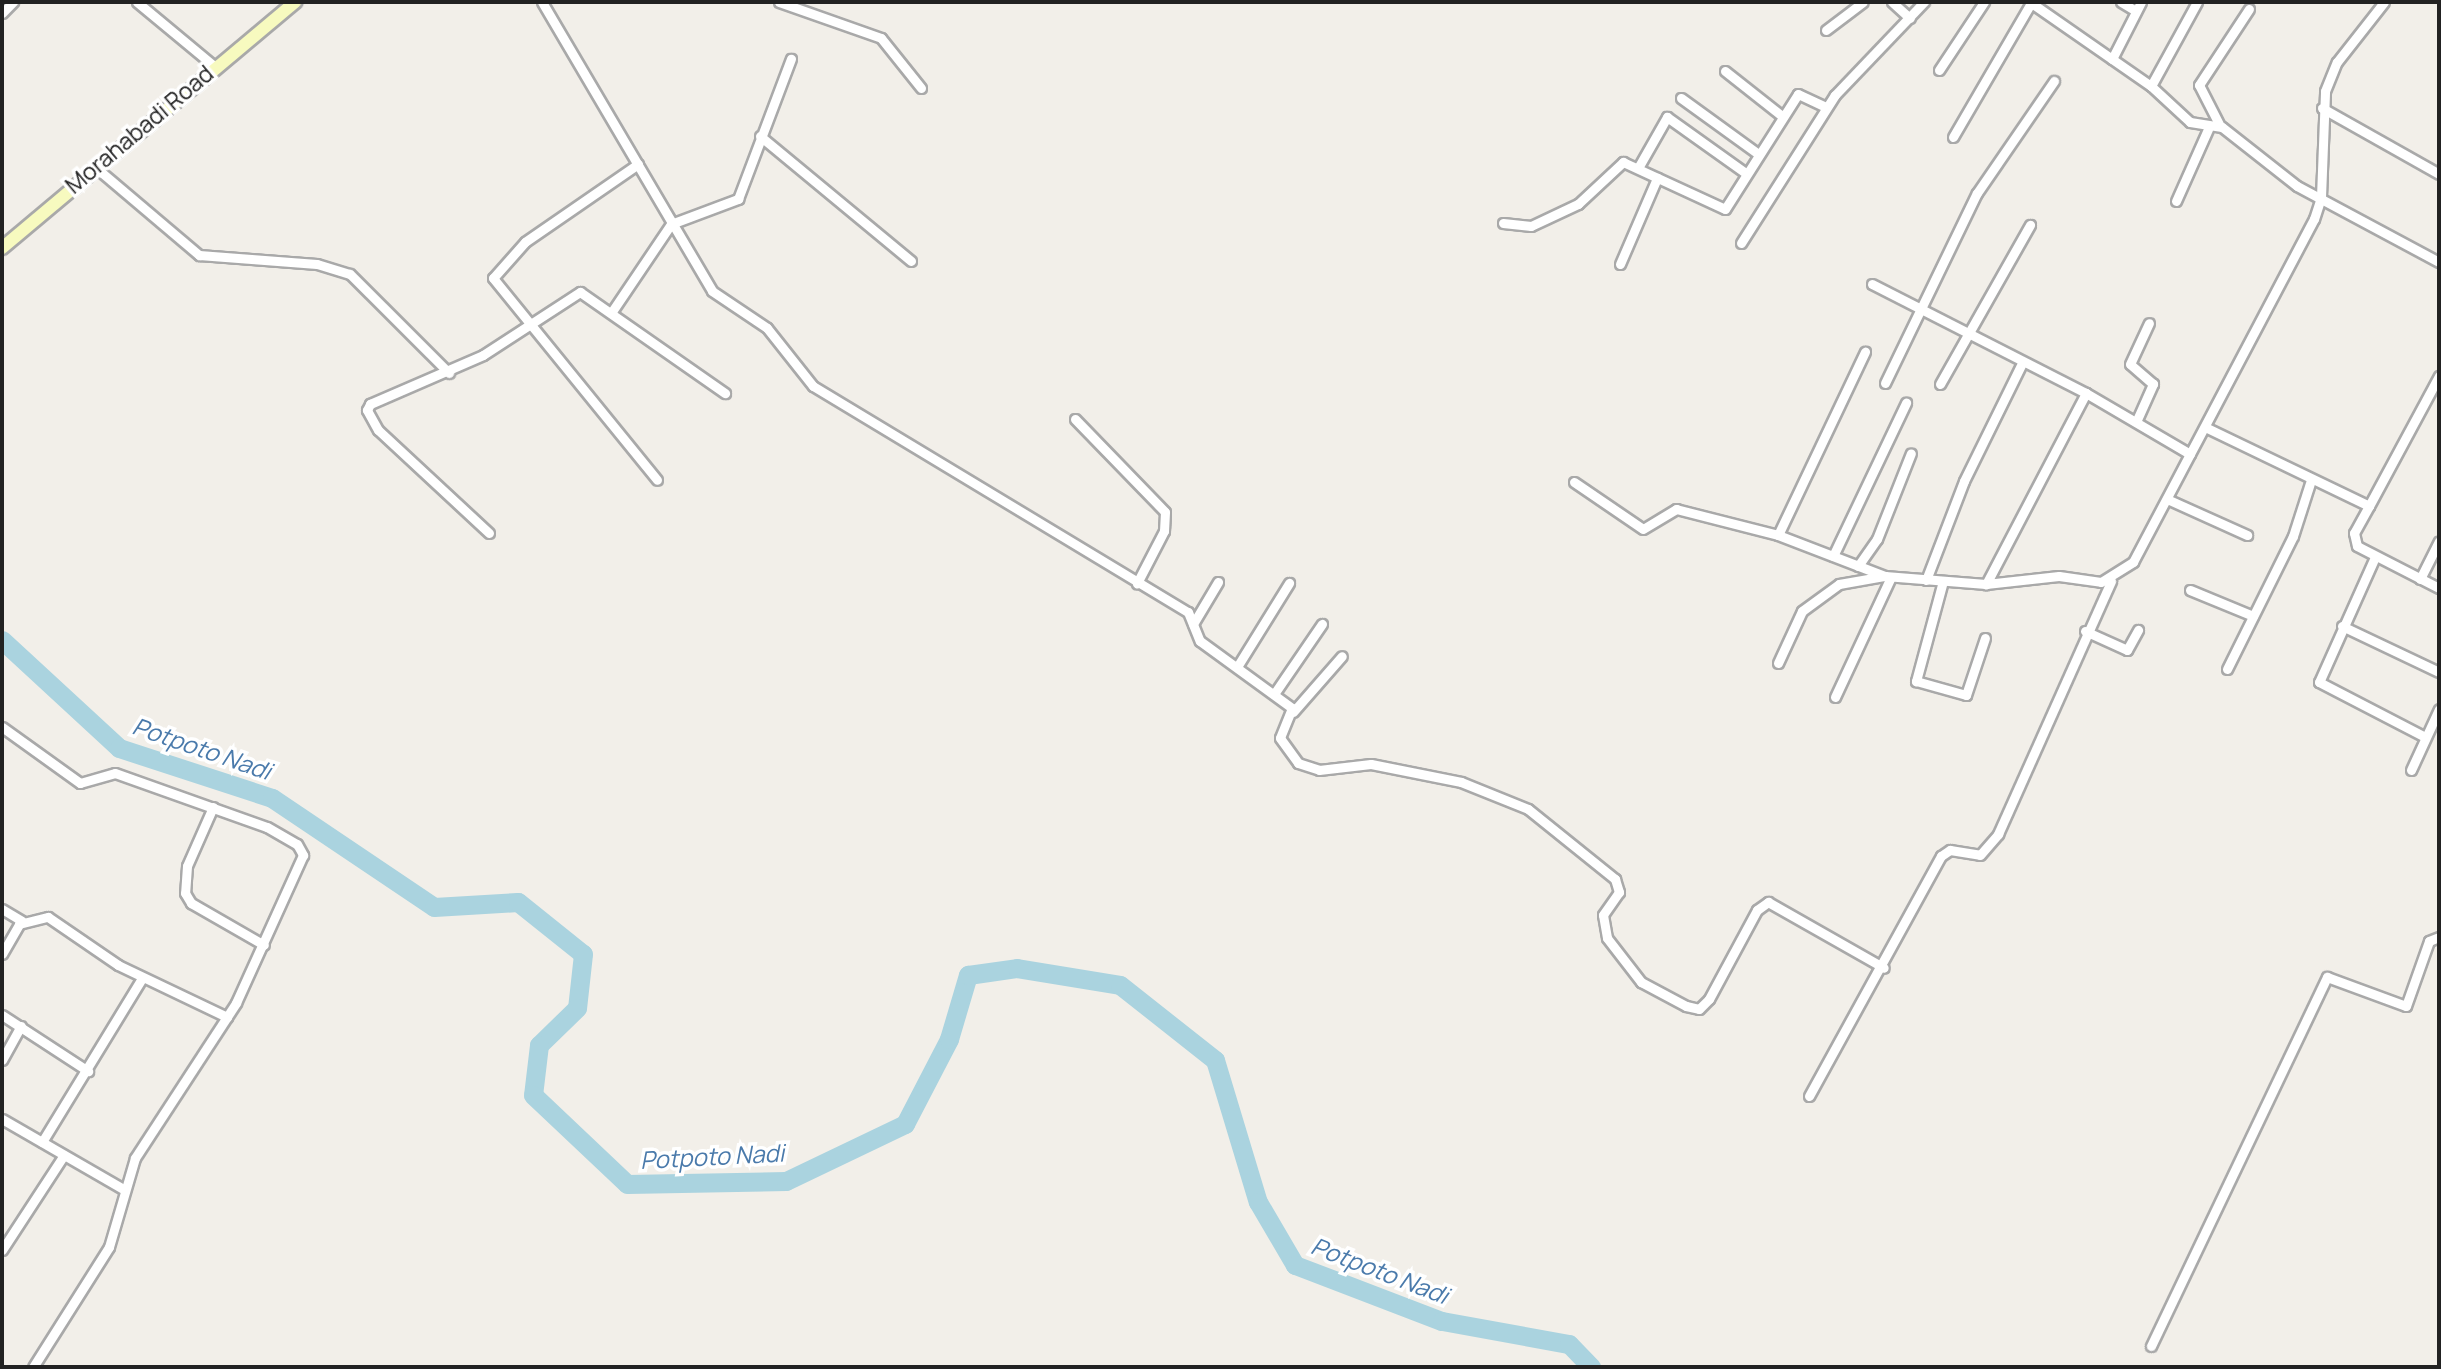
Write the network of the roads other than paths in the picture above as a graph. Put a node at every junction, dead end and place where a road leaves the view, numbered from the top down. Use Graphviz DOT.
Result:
graph roads {
  1 [pos="13,2"];
  2 [pos="136,2"];
  3 [pos="295,2"];
  4 [pos="779,2"];
  5 [pos="1863,2"];
  6 [pos="1892,2"];
  7 [pos="1924,2"];
  8 [pos="1984,2"];
  9 [pos="2030,2"];
  10 [pos="2121,2"];
  11 [pos="2141,2"];
  12 [pos="2197,2"];
  13 [pos="2384,2"];
  14 [pos="543,4"];
  15 [pos="2249,9"];
  16 [pos="2136,11"];
  17 [pos="2,13"];
  18 [pos="1910,18"];
  19 [pos="1826,30"];
  20 [pos="791,59"];
  21 [pos="2112,59"];
  22 [pos="214,66"];
  23 [pos="1939,70"];
  24 [pos="1725,71"];
  25 [pos="2054,81"];
  26 [pos="2151,86"];
  27 [pos="921,88"];
  28 [pos="1681,98"];
  29 [pos="1826,107"];
  30 [pos="2322,108"];
  31 [pos="1782,116"];
  32 [pos="2220,126"];
  33 [pos="2208,130"];
  34 [pos="760,136"];
  35 [pos="1953,137"];
  36 [pos="1757,153"];
  37 [pos="638,164"];
  38 [pos="93,166"];
  39 [pos="1638,168"];
  40 [pos="1744,172"];
  41 [pos="2439,174"];
  42 [pos="1657,178"];
  43 [pos="2321,197"];
  44 [pos="2176,201"];
  45 [pos="1503,223"];
  46 [pos="671,224"];
  47 [pos="2030,225"];
  48 [pos="1741,243"];
  49 [pos="2,248"];
  50 [pos="911,261"];
  51 [pos="2439,262"];
  52 [pos="1620,264"];
  53 [pos="1872,284"];
  54 [pos="1921,309"];
  55 [pos="611,313"];
  56 [pos="2150,323"];
  57 [pos="528,329"];
  58 [pos="1968,335"];
  59 [pos="1865,352"];
  60 [pos="2022,363"];
  61 [pos="449,373"];
  62 [pos="2439,376"];
  63 [pos="1885,383"];
  64 [pos="1940,384"];
  65 [pos="725,393"];
  66 [pos="2086,393"];
  67 [pos="1906,404"];
  68 [pos="1075,419"];
  69 [pos="2136,422"];
  70 [pos="2205,427"];
  71 [pos="1910,453"];
  72 [pos="2190,454"];
  73 [pos="657,480"];
  74 [pos="2311,480"];
  75 [pos="1574,482"];
  76 [pos="2167,499"];
  77 [pos="2369,506"];
  78 [pos="489,533"];
  79 [pos="1778,535"];
  80 [pos="2247,535"];
  81 [pos="2439,541"];
  82 [pos="1833,556"];
  83 [pos="2375,557"];
  84 [pos="1858,566"];
  85 [pos="1888,576"];
  86 [pos="2420,579"];
  87 [pos="1926,580"];
  88 [pos="1943,581"];
  89 [pos="2111,581"];
  90 [pos="1218,582"];
  91 [pos="1137,583"];
  92 [pos="1289,583"];
  93 [pos="1986,584"];
  94 [pos="2439,588"];
  95 [pos="2190,590"];
  96 [pos="2253,616"];
  97 [pos="1193,624"];
  98 [pos="1322,624"];
  99 [pos="2342,625"];
  100 [pos="2138,630"];
  101 [pos="2085,631"];
  102 [pos="1985,638"];
  103 [pos="1342,656"];
  104 [pos="1778,663"];
  105 [pos="1237,667"];
  106 [pos="2227,669"];
  107 [pos="2439,672"];
  108 [pos="1274,694"];
  109 [pos="1835,697"];
  110 [pos="2439,709"];
  111 [pos="1293,712"];
  112 [pos="2,727"];
  113 [pos="2425,737"];
  114 [pos="2411,770"];
  115 [pos="214,807"];
  116 [pos="2,909"];
  117 [pos="22,921"];
  118 [pos="2439,937"];
  119 [pos="264,945"];
  120 [pos="2,954"];
  121 [pos="1884,968"];
  122 [pos="142,978"];
  123 [pos="2,1015"];
  124 [pos="227,1017"];
  125 [pos="21,1026"];
  126 [pos="2,1060"];
  127 [pos="88,1071"];
  128 [pos="1809,1096"];
  129 [pos="2,1119"];
  130 [pos="42,1142"];
  131 [pos="64,1155"];
  132 [pos="123,1189"];
  133 [pos="2,1250"];
  134 [pos="2151,1346"];
  135 [pos="33,1367"];
  1 -- 17 [label="street"];
  2 -- 22 [label="street"];
  3 -- 22 [label="main road, Morahabadi Road"];
  4 -- 27 [label="street"];
  5 -- 19 [label="street"];
  6 -- 18 [label="street"];
  7 -- 18 [label="street"];
  8 -- 23 [label="street"];
  9 -- 21 [label="street"];
  9 -- 35 [label="street"];
  10 -- 16 [label="street"];
  11 -- 16 [label="street"];
  12 -- 26 [label="street"];
  13 -- 30 [label="street"];
  14 -- 37 [label="street"];
  15 -- 32 [label="street"];
  16 -- 21 [label="street"];
  18 -- 29 [label="street"];
  20 -- 34 [label="street"];
  21 -- 26 [label="street"];
  22 -- 38 [label="main road, Morahabadi Road"];
  24 -- 31 [label="street"];
  25 -- 54 [label="street"];
  26 -- 33 [label="street"];
  28 -- 36 [label="street"];
  29 -- 31 [label="street"];
  29 -- 48 [label="street"];
  30 -- 41 [label="street"];
  30 -- 43 [label="street"];
  31 -- 36 [label="street"];
  32 -- 33 [label="street"];
  32 -- 43 [label="street"];
  33 -- 44 [label="street"];
  34 -- 46 [label="street"];
  34 -- 50 [label="street"];
  36 -- 40 [label="street"];
  37 -- 46 [label="street"];
  37 -- 57 [label="street"];
  38 -- 49 [label="main road, Morahabadi Road"];
  38 -- 61 [label="street"];
  39 -- 40 [label="street"];
  39 -- 42 [label="street"];
  39 -- 45 [label="street"];
  40 -- 42 [label="street"];
  42 -- 52 [label="street"];
  43 -- 51 [label="street"];
  43 -- 70 [label="street"];
  46 -- 55 [label="street"];
  46 -- 91 [label="street"];
  47 -- 58 [label="street"];
  53 -- 54 [label="street"];
  54 -- 58 [label="street"];
  54 -- 63 [label="street"];
  55 -- 57 [label="street"];
  55 -- 65 [label="street"];
  56 -- 69 [label="street"];
  57 -- 61 [label="street"];
  57 -- 73 [label="street"];
  58 -- 60 [label="street"];
  58 -- 64 [label="street"];
  59 -- 79 [label="street"];
  60 -- 66 [label="street"];
  60 -- 87 [label="street"];
  61 -- 78 [label="street"];
  62 -- 77 [label="street"];
  66 -- 69 [label="street"];
  66 -- 93 [label="street"];
  67 -- 82 [label="street"];
  68 -- 91 [label="street"];
  69 -- 72 [label="street"];
  70 -- 72 [label="street"];
  70 -- 74 [label="street"];
  71 -- 84 [label="street"];
  72 -- 76 [label="street"];
  74 -- 77 [label="street"];
  74 -- 96 [label="street"];
  75 -- 79 [label="street"];
  76 -- 80 [label="street"];
  76 -- 89 [label="street"];
  77 -- 83 [label="street"];
  79 -- 82 [label="street"];
  81 -- 86 [label="street"];
  82 -- 84 [label="street"];
  83 -- 86 [label="street"];
  83 -- 99 [label="street"];
  84 -- 85 [label="street"];
  85 -- 87 [label="street"];
  85 -- 104 [label="street"];
  85 -- 109 [label="street"];
  86 -- 94 [label="street"];
  87 -- 88 [label="street"];
  88 -- 93 [label="street"];
  88 -- 102 [label="street"];
  89 -- 93 [label="street"];
  89 -- 101 [label="street"];
  90 -- 97 [label="street"];
  91 -- 97 [label="street"];
  92 -- 105 [label="street"];
  95 -- 96 [label="street"];
  96 -- 106 [label="street"];
  97 -- 105 [label="street"];
  98 -- 108 [label="street"];
  99 -- 107 [label="street"];
  99 -- 113 [label="street"];
  100 -- 101 [label="street"];
  101 -- 121 [label="street"];
  103 -- 111 [label="street"];
  105 -- 108 [label="street"];
  108 -- 111 [label="street"];
  110 -- 113 [label="street"];
  111 -- 121 [label="street"];
  112 -- 115 [label="street"];
  113 -- 114 [label="street"];
  115 -- 119 [label="street"];
  115 -- 119 [label="street"];
  116 -- 117 [label="street"];
  117 -- 120 [label="street"];
  117 -- 122 [label="street"];
  118 -- 134 [label="street"];
  119 -- 124 [label="street"];
  121 -- 128 [label="street"];
  122 -- 124 [label="street"];
  122 -- 127 [label="street"];
  123 -- 125 [label="street"];
  124 -- 132 [label="street"];
  125 -- 126 [label="street"];
  125 -- 127 [label="street"];
  127 -- 130 [label="street"];
  129 -- 130 [label="street"];
  130 -- 131 [label="street"];
  131 -- 132 [label="street"];
  131 -- 133 [label="street"];
  132 -- 135 [label="street"];
}
